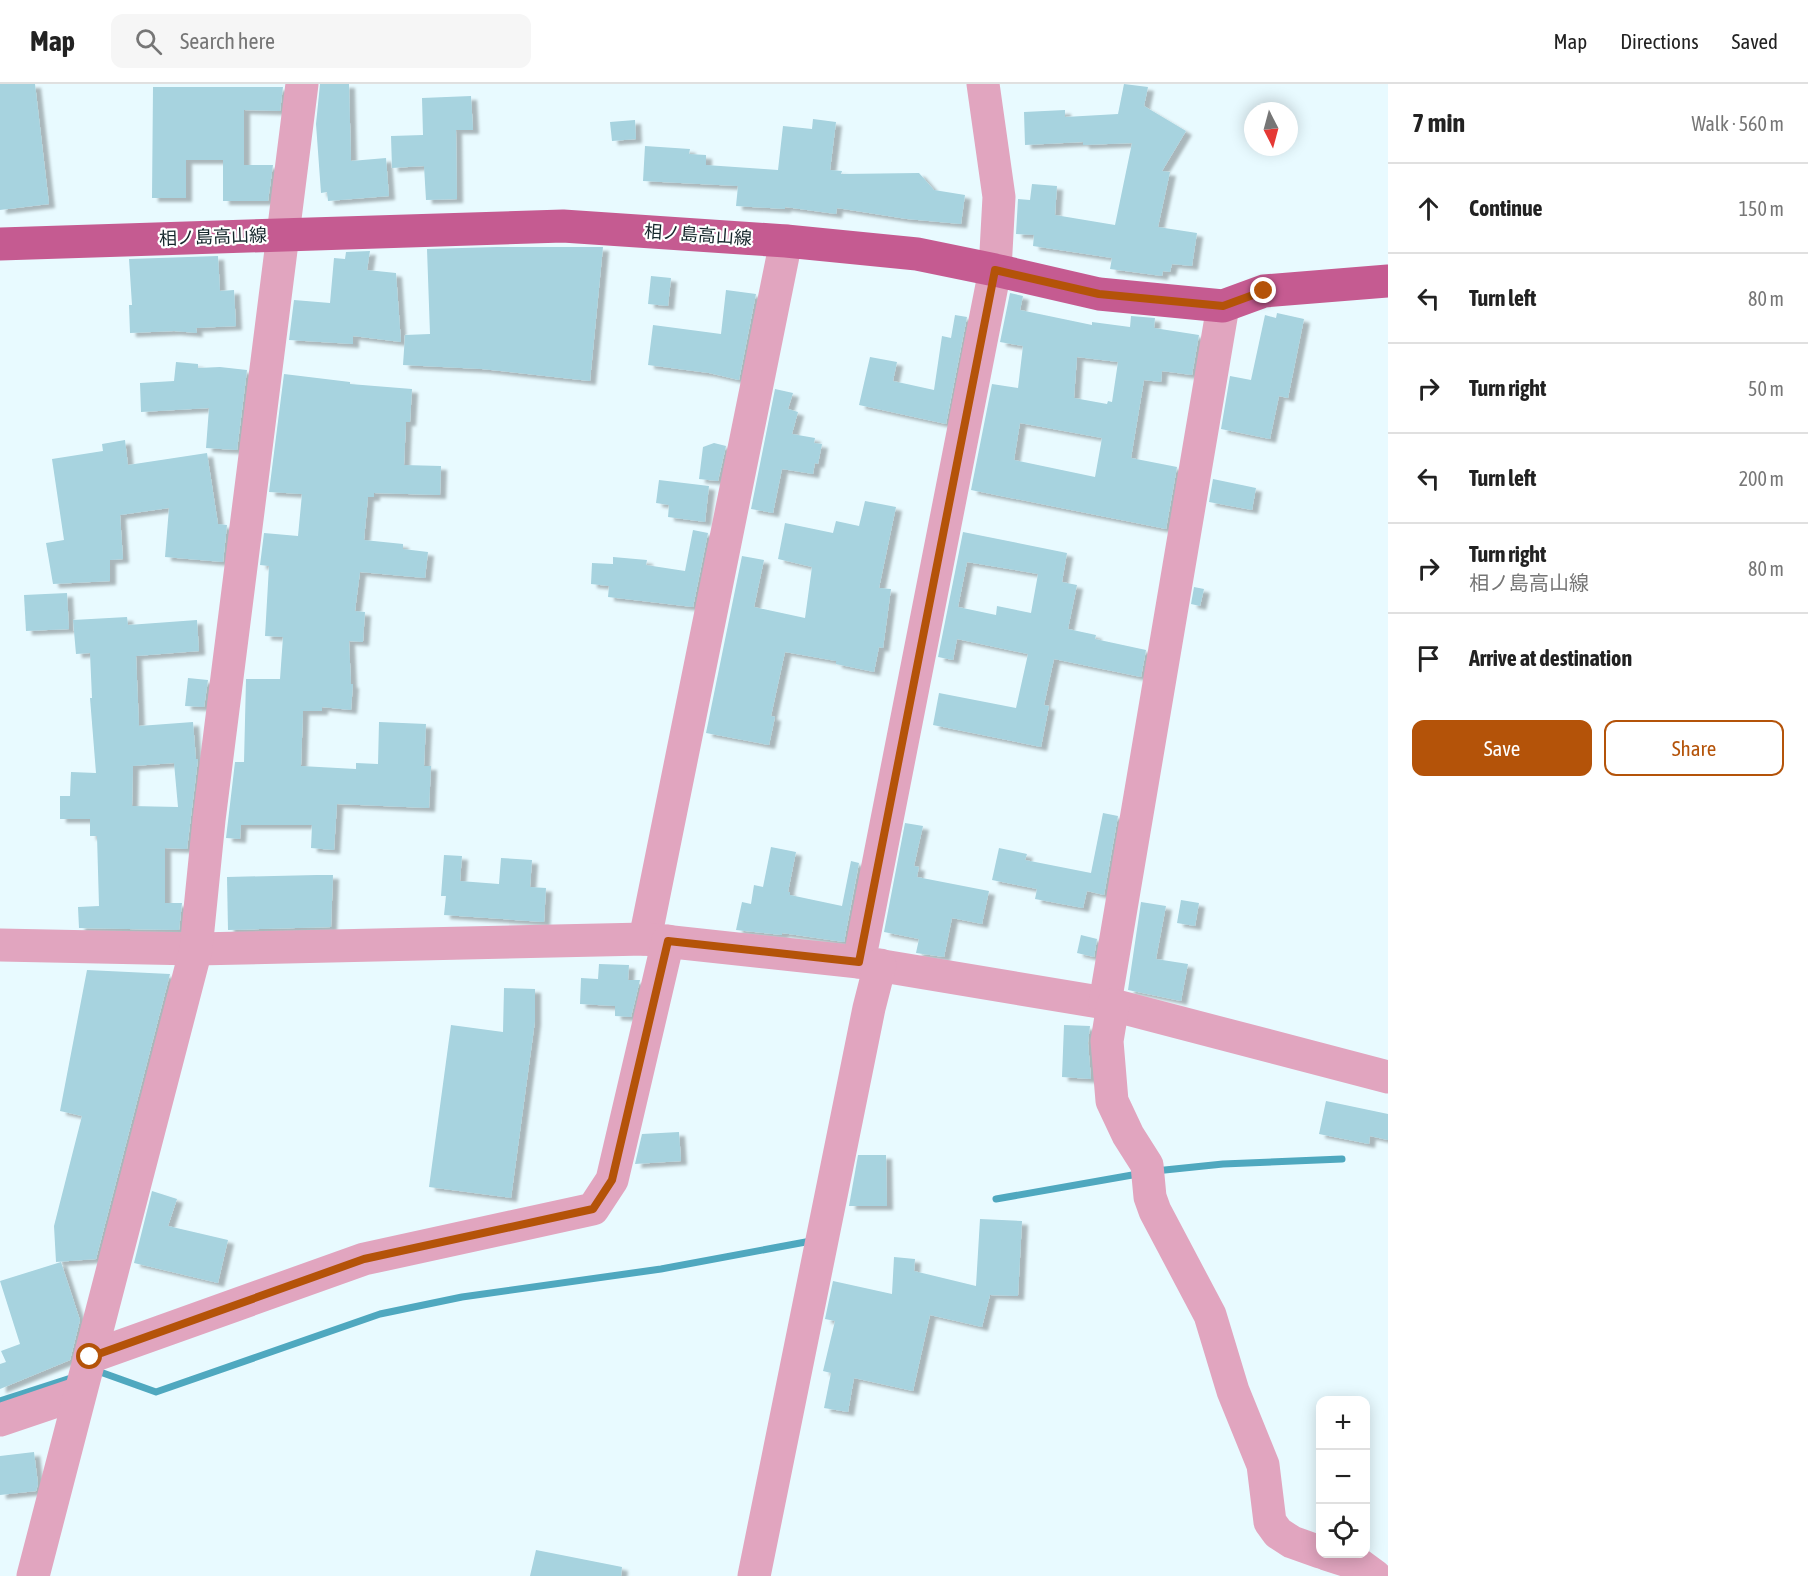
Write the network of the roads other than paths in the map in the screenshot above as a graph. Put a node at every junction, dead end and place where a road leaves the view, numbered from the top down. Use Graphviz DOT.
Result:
graph roads {
  1 [pos="302,84"];
  2 [pos="982,84"];
  3 [pos="284,234"];
  4 [pos="786,241"];
  5 [pos="0,244"];
  6 [pos="995,270"];
  7 [pos="1388,281"];
  8 [pos="1223,306"];
  9 [pos="656,940"];
  10 [pos="0,945"];
  11 [pos="196,949"];
  12 [pos="870,963"];
  13 [pos="1109,1004"];
  14 [pos="1388,1077"];
  15 [pos="90,1357"];
  16 [pos="80,1393"];
  17 [pos="0,1420"];
  18 [pos="1316,1551"];
  19 [pos="1338,1558"];
  20 [pos="33,1576"];
  21 [pos="754,1576"];
  22 [pos="1375,1576"];
  1 -- 3 [label="street"];
  2 -- 6 [label="street"];
  3 -- 4 [label="main road, 相ノ島高山線"];
  3 -- 5 [label="main road, 相ノ島高山線"];
  3 -- 11 [label="street"];
  4 -- 6 [label="main road, 相ノ島高山線"];
  4 -- 9 [label="street"];
  6 -- 8 [label="main road, 相ノ島高山線"];
  6 -- 12 [label="street"];
  7 -- 8 [label="main road, 相ノ島高山線"];
  8 -- 13 [label="street"];
  9 -- 11 [label="street"];
  9 -- 12 [label="street"];
  9 -- 15 [label="street"];
  10 -- 11 [label="street"];
  11 -- 15 [label="street"];
  12 -- 13 [label="street"];
  12 -- 21 [label="street"];
  13 -- 14 [label="street"];
  13 -- 18 [label="street"];
  15 -- 16 [label="street"];
  16 -- 17 [label="street"];
  16 -- 20 [label="street"];
  19 -- 22 [label="street"];
}
